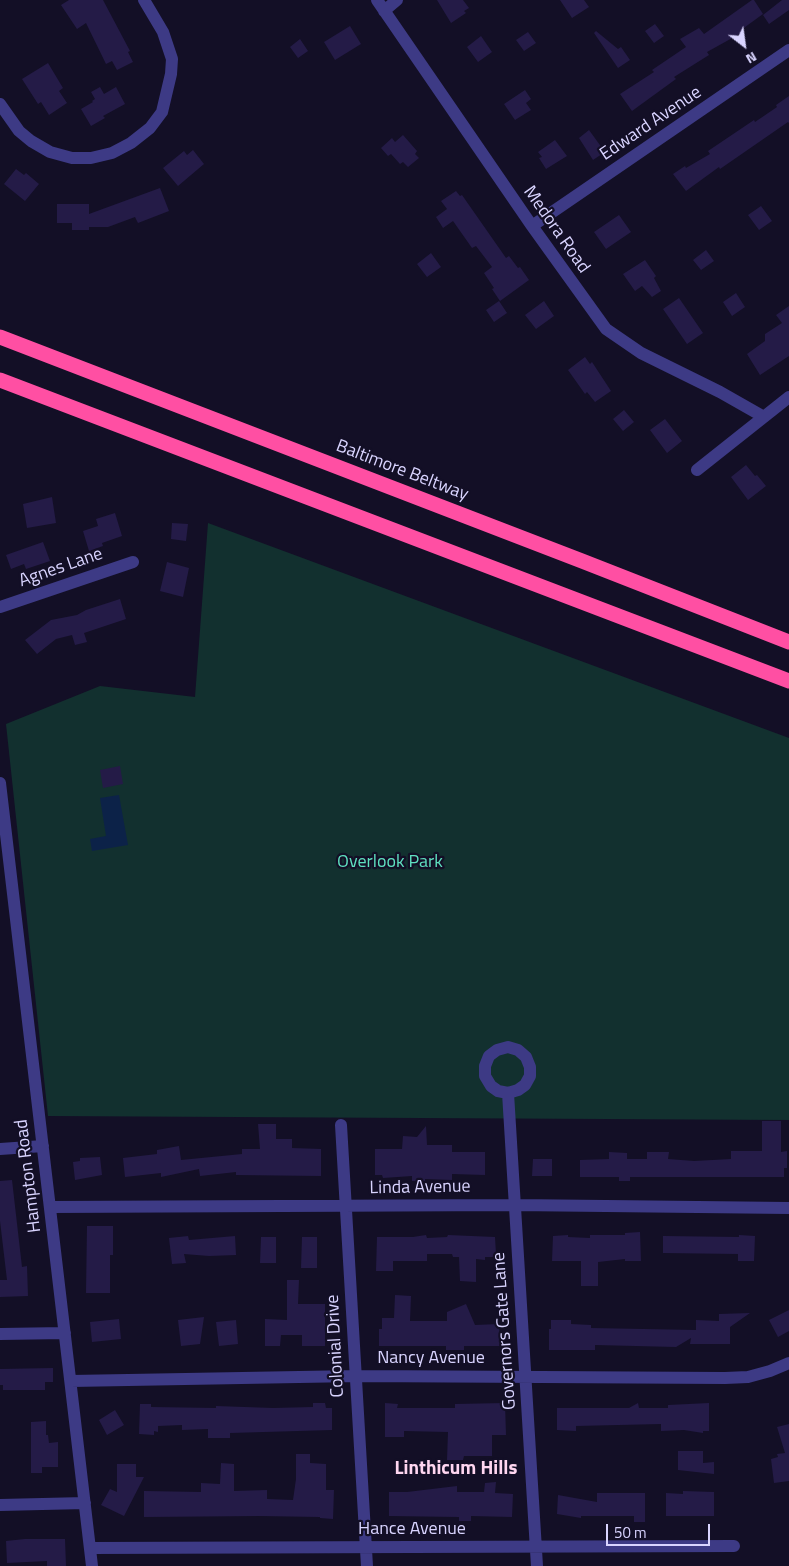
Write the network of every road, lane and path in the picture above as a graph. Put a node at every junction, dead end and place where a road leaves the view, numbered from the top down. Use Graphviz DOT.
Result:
graph roads {
  1 [pos="144,0"];
  2 [pos="397,0"];
  3 [pos="381,5"];
  4 [pos="789,50"];
  5 [pos="0,104"];
  6 [pos="532,226"];
  7 [pos="0,337"];
  8 [pos="0,380"];
  9 [pos="789,397"];
  10 [pos="764,417"];
  11 [pos="697,470"];
  12 [pos="132,562"];
  13 [pos="0,607"];
  14 [pos="789,642"];
  15 [pos="789,681"];
  16 [pos="0,783"];
  17 [pos="508,1093"];
  18 [pos="342,1125"];
  19 [pos="43,1146"];
  20 [pos="0,1149"];
  21 [pos="514,1205"];
  22 [pos="346,1206"];
  23 [pos="50,1207"];
  24 [pos="789,1208"];
  25 [pos="65,1332"];
  26 [pos="0,1334"];
  27 [pos="789,1363"];
  28 [pos="356,1376"];
  29 [pos="526,1377"];
  30 [pos="71,1380"];
  31 [pos="86,1503"];
  32 [pos="0,1505"];
  33 [pos="734,1546"];
  34 [pos="366,1547"];
  35 [pos="536,1547"];
  36 [pos="90,1548"];
  37 [pos="92,1566"];
  38 [pos="367,1566"];
  39 [pos="537,1566"];
  1 -- 5 [label="street"];
  2 -- 3 [label="street"];
  3 -- 6 [label="street, Medora Road"];
  4 -- 6 [label="street, Edward Avenue"];
  6 -- 10 [label="street, Medora Road"];
  7 -- 14 [label="highway, Baltimore Beltway"];
  8 -- 15 [label="highway"];
  9 -- 10 [label="street"];
  10 -- 11 [label="street"];
  12 -- 13 [label="street, Agnes Lane"];
  16 -- 19 [label="street, Hampton Road"];
  17 -- 21 [label="street, Governors Gate Lane"];
  18 -- 22 [label="street, Colonial Drive"];
  19 -- 20 [label="street"];
  19 -- 23 [label="street, Hampton Road"];
  21 -- 22 [label="street, Linda Avenue"];
  21 -- 24 [label="street, Linda Avenue"];
  21 -- 29 [label="street, Governors Gate Lane"];
  22 -- 23 [label="street, Linda Avenue"];
  22 -- 28 [label="street, Colonial Drive"];
  23 -- 25 [label="street, Hampton Road"];
  25 -- 26 [label="street"];
  25 -- 30 [label="street, Hampton Road"];
  27 -- 29 [label="street, Nancy Avenue"];
  28 -- 29 [label="street, Nancy Avenue"];
  28 -- 30 [label="street, Nancy Avenue"];
  28 -- 34 [label="street, Colonial Drive"];
  29 -- 35 [label="street, Governors Gate Lane"];
  30 -- 31 [label="street, Hampton Road"];
  31 -- 32 [label="street"];
  31 -- 36 [label="street, Hampton Road"];
  33 -- 35 [label="street, Hance Avenue"];
  34 -- 35 [label="street, Hance Avenue"];
  34 -- 36 [label="street, Hance Avenue"];
  34 -- 38 [label="street, Colonial Drive"];
  35 -- 39 [label="street, Governors Gate Lane"];
  36 -- 37 [label="street, Hampton Road"];
}
